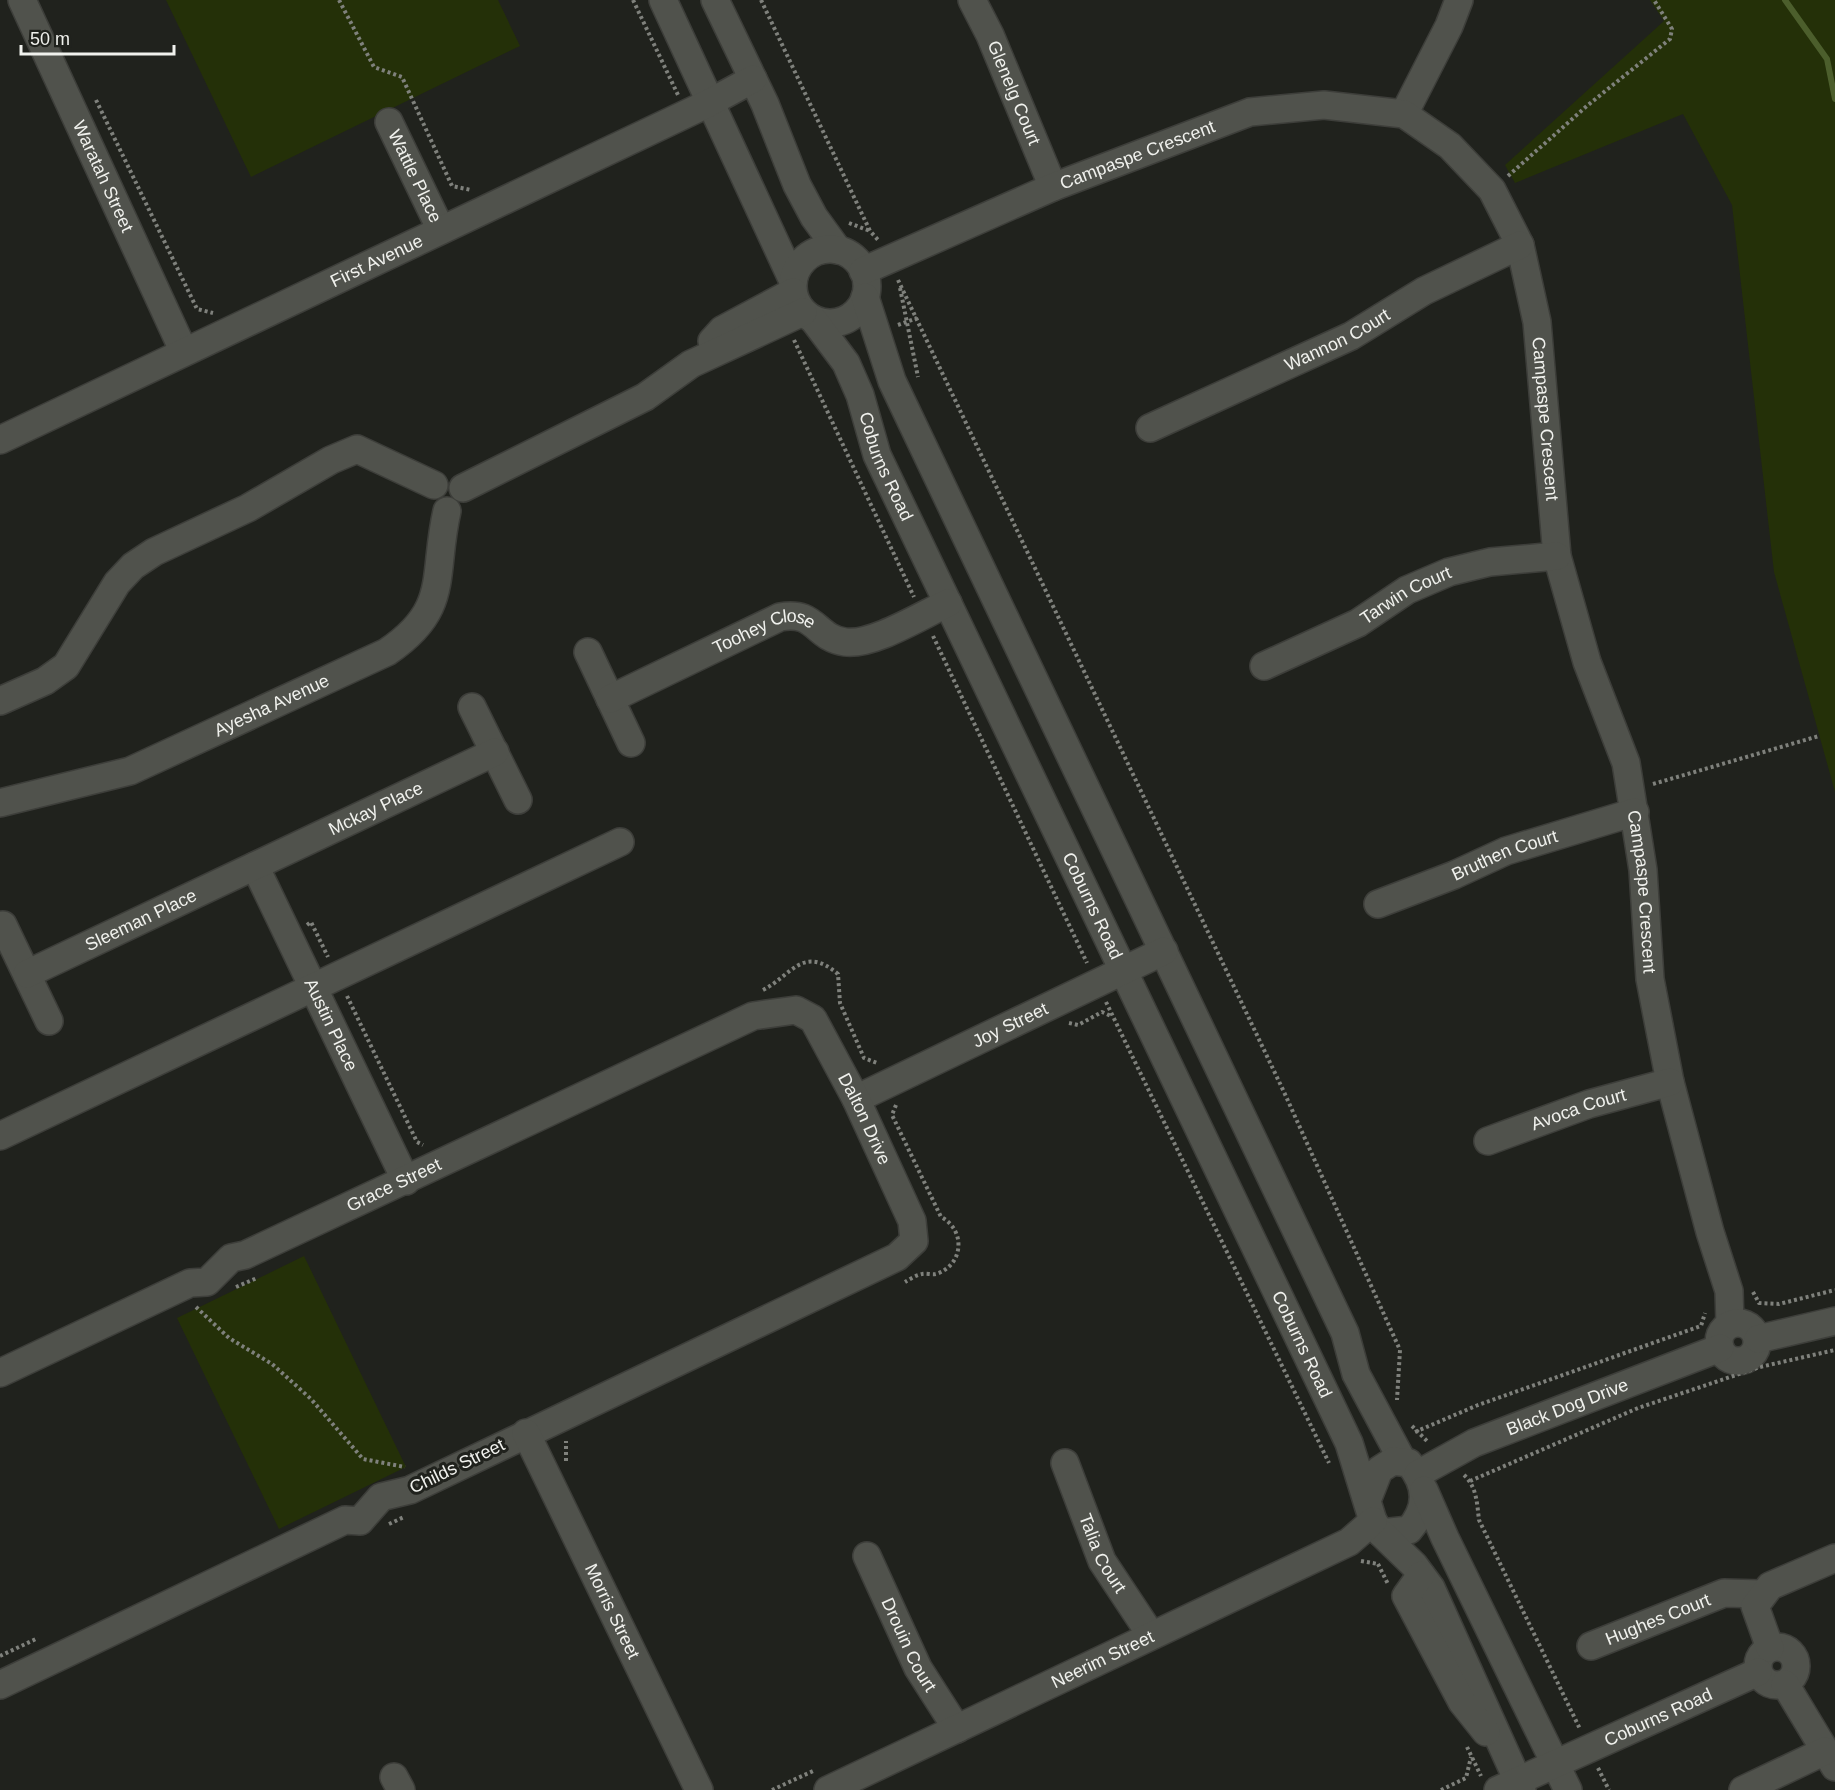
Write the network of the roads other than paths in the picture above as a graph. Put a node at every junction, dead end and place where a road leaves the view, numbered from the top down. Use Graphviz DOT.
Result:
graph roads {
  1 [pos="22,0"];
  2 [pos="663,0"];
  3 [pos="715,0"];
  4 [pos="972,0"];
  5 [pos="1460,0"];
  6 [pos="753,79"];
  7 [pos="698,108"];
  8 [pos="1404,114"];
  9 [pos="389,122"];
  10 [pos="1053,187"];
  11 [pos="441,230"];
  12 [pos="1520,245"];
  13 [pos="838,250"];
  14 [pos="864,284"];
  15 [pos="797,305"];
  16 [pos="184,352"];
  17 [pos="1150,428"];
  18 [pos="0,440"];
  19 [pos="434,485"];
  20 [pos="463,488"];
  21 [pos="447,511"];
  22 [pos="1557,556"];
  23 [pos="948,603"];
  24 [pos="588,652"];
  25 [pos="1264,666"];
  26 [pos="610,699"];
  27 [pos="0,701"];
  28 [pos="472,707"];
  29 [pos="631,743"];
  30 [pos="495,752"];
  31 [pos="518,800"];
  32 [pos="1633,801"];
  33 [pos="0,803"];
  34 [pos="620,842"];
  35 [pos="255,866"];
  36 [pos="1378,904"];
  37 [pos="3,925"];
  38 [pos="1164,951"];
  39 [pos="1125,972"];
  40 [pos="27,975"];
  41 [pos="314,989"];
  42 [pos="796,1010"];
  43 [pos="49,1021"];
  44 [pos="1670,1082"];
  45 [pos="856,1100"];
  46 [pos="0,1136"];
  47 [pos="1488,1141"];
  48 [pos="406,1181"];
  49 [pos="914,1241"];
  50 [pos="1835,1321"];
  51 [pos="1725,1336"];
  52 [pos="0,1373"];
  53 [pos="526,1433"];
  54 [pos="1065,1463"];
  55 [pos="1409,1467"];
  56 [pos="1371,1521"];
  57 [pos="867,1556"];
  58 [pos="1835,1558"];
  59 [pos="1761,1594"];
  60 [pos="1152,1635"];
  61 [pos="1591,1646"];
  62 [pos="1770,1648"];
  63 [pos="1758,1672"];
  64 [pos="1785,1684"];
  65 [pos="0,1685"];
  66 [pos="957,1729"];
  67 [pos="1830,1759"];
  68 [pos="1557,1765"];
  69 [pos="1506,1780"];
  70 [pos="699,1790"];
  71 [pos="828,1790"];
  72 [pos="1569,1790"];
  73 [pos="1743,1790"];
  1 -- 16 [label="street, Waratah Street"];
  2 -- 7 [label="street, Coburns Road"];
  3 -- 6 [label="street"];
  4 -- 10 [label="street, Glenelg Court"];
  5 -- 8 [label="street"];
  6 -- 7 [label="street, First Avenue"];
  6 -- 13 [label="street"];
  7 -- 11 [label="street, First Avenue"];
  7 -- 15 [label="street, Coburns Road"];
  8 -- 10 [label="street, Campaspe Crescent"];
  8 -- 12 [label="street, Campaspe Crescent"];
  9 -- 11 [label="street, Wattle Place"];
  10 -- 14 [label="street, Campaspe Crescent"];
  11 -- 16 [label="street, First Avenue"];
  12 -- 17 [label="street, Wannon Court"];
  12 -- 22 [label="street, Campaspe Crescent"];
  13 -- 14 [label="street"];
  13 -- 15 [label="street"];
  14 -- 15 [label="street"];
  14 -- 38 [label="street, Coburns Road"];
  15 -- 20 [label="street"];
  15 -- 23 [label="street, Coburns Road"];
  16 -- 18 [label="street, First Avenue"];
  19 -- 20 [label="street"];
  19 -- 21 [label="street"];
  19 -- 27 [label="street"];
  20 -- 21 [label="street, Ayesha Avenue"];
  21 -- 33 [label="street, Ayesha Avenue"];
  22 -- 25 [label="street, Tarwin Court"];
  22 -- 32 [label="street, Campaspe Crescent"];
  23 -- 26 [label="street, Toohey Close"];
  23 -- 39 [label="street, Coburns Road"];
  24 -- 26 [label="street"];
  26 -- 29 [label="street"];
  28 -- 30 [label="street"];
  30 -- 31 [label="street"];
  30 -- 35 [label="street, Mckay Place"];
  32 -- 36 [label="street, Bruthen Court"];
  32 -- 44 [label="street, Campaspe Crescent"];
  34 -- 41 [label="street"];
  35 -- 40 [label="street, Sleeman Place"];
  35 -- 41 [label="street, Austin Place"];
  37 -- 40 [label="street"];
  38 -- 39 [label="street, Joy Street"];
  38 -- 55 [label="street, Coburns Road"];
  39 -- 45 [label="street, Joy Street"];
  39 -- 56 [label="street, Coburns Road"];
  40 -- 43 [label="street"];
  41 -- 46 [label="street"];
  41 -- 48 [label="street, Austin Place"];
  42 -- 45 [label="street, Dalton Drive"];
  42 -- 48 [label="street, Grace Street"];
  44 -- 47 [label="street, Avoca Court"];
  44 -- 51 [label="street, Campaspe Crescent"];
  45 -- 49 [label="street, Dalton Drive"];
  48 -- 52 [label="street, Grace Street"];
  49 -- 53 [label="street, Childs Street"];
  50 -- 51 [label="street"];
  51 -- 55 [label="street, Black Dog Drive"];
  53 -- 65 [label="street, Childs Street"];
  53 -- 70 [label="street, Morris Street"];
  54 -- 60 [label="street, Talia Court"];
  55 -- 56 [label="street, Black Dog Drive"];
  55 -- 56 [label="street"];
  55 -- 68 [label="street, Coburns Road"];
  56 -- 60 [label="street, Neerim Street"];
  56 -- 69 [label="street, Coburns Road"];
  57 -- 66 [label="street, Drouin Court"];
  58 -- 59 [label="street"];
  59 -- 61 [label="street, Hughes Court"];
  59 -- 62 [label="street"];
  60 -- 66 [label="street, Neerim Street"];
  62 -- 63 [label="street"];
  62 -- 64 [label="street"];
  63 -- 64 [label="street"];
  63 -- 68 [label="street, Coburns Road"];
  64 -- 67 [label="street"];
  66 -- 71 [label="street, Neerim Street"];
  67 -- 73 [label="street"];
  68 -- 69 [label="street, Coburns Road"];
  68 -- 72 [label="street, Coburns Road"];
}
